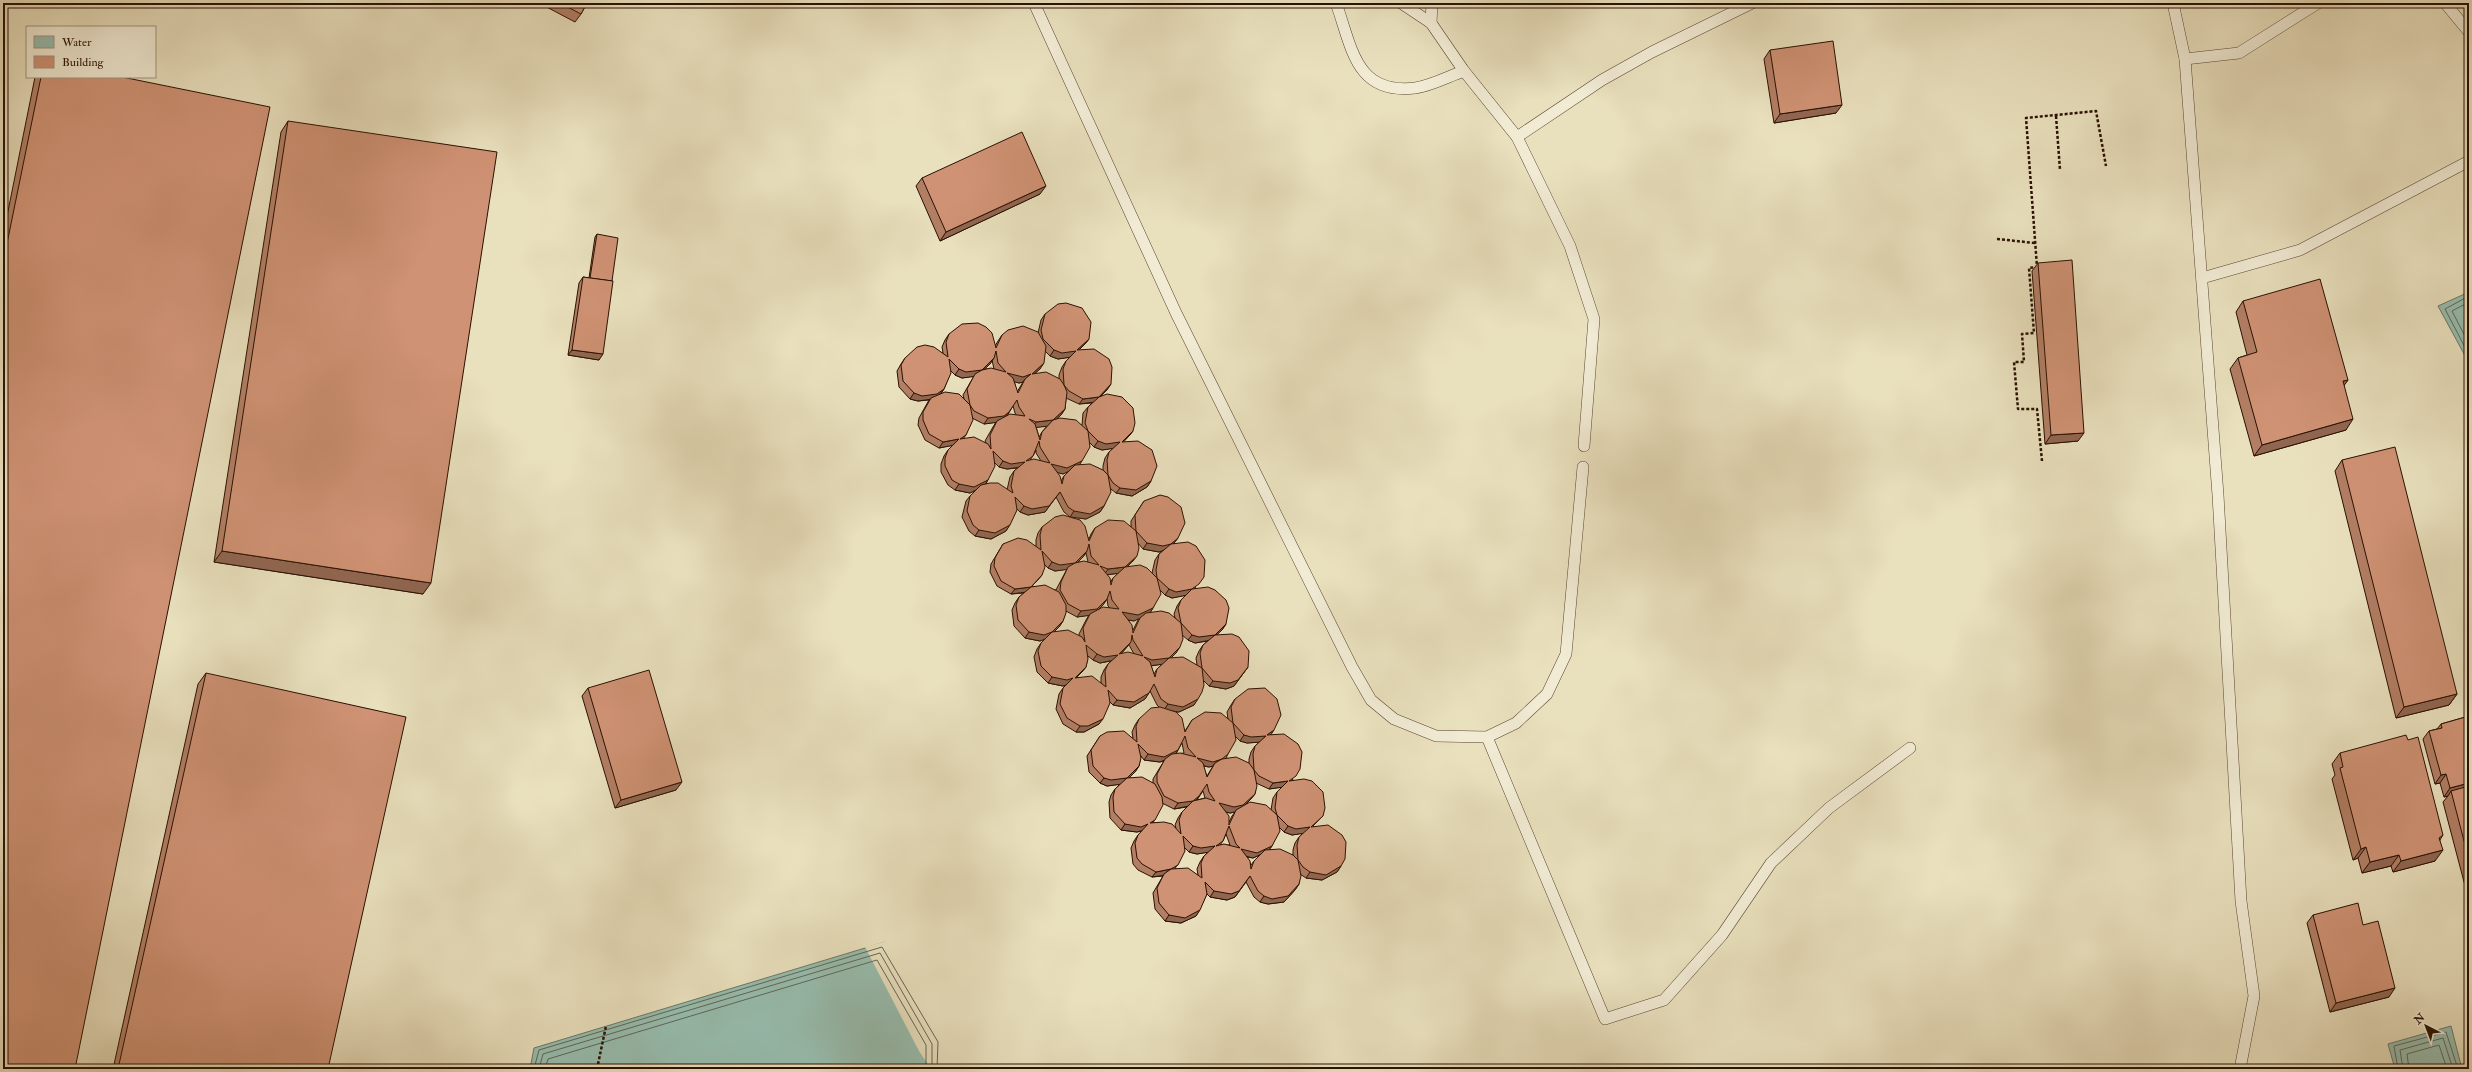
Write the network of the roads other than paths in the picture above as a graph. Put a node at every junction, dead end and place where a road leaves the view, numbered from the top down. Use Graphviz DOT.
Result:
graph roads {
  1 [pos="1034,3"];
  2 [pos="1336,3"];
  3 [pos="1401,3"];
  4 [pos="1432,3"];
  5 [pos="1752,3"];
  6 [pos="2173,3"];
  7 [pos="2318,3"];
  8 [pos="2445,3"];
  9 [pos="1431,23"];
  10 [pos="2469,32"];
  11 [pos="2185,59"];
  12 [pos="1464,71"];
  13 [pos="1517,137"];
  14 [pos="2469,161"];
  15 [pos="2202,278"];
  16 [pos="1584,446"];
  17 [pos="1583,467"];
  18 [pos="1487,737"];
  19 [pos="1910,748"];
  20 [pos="2240,1069"];
  1 -- 18 [label="lane"];
  2 -- 12 [label="lane"];
  3 -- 9 [label="lane"];
  4 -- 9 [label="lane"];
  5 -- 13 [label="lane"];
  6 -- 11 [label="lane"];
  7 -- 11 [label="lane"];
  8 -- 10 [label="lane"];
  9 -- 12 [label="lane"];
  11 -- 15 [label="lane"];
  12 -- 13 [label="lane"];
  13 -- 16 [label="lane"];
  14 -- 15 [label="lane"];
  15 -- 20 [label="lane"];
  17 -- 18 [label="lane"];
  18 -- 19 [label="lane"];
}
